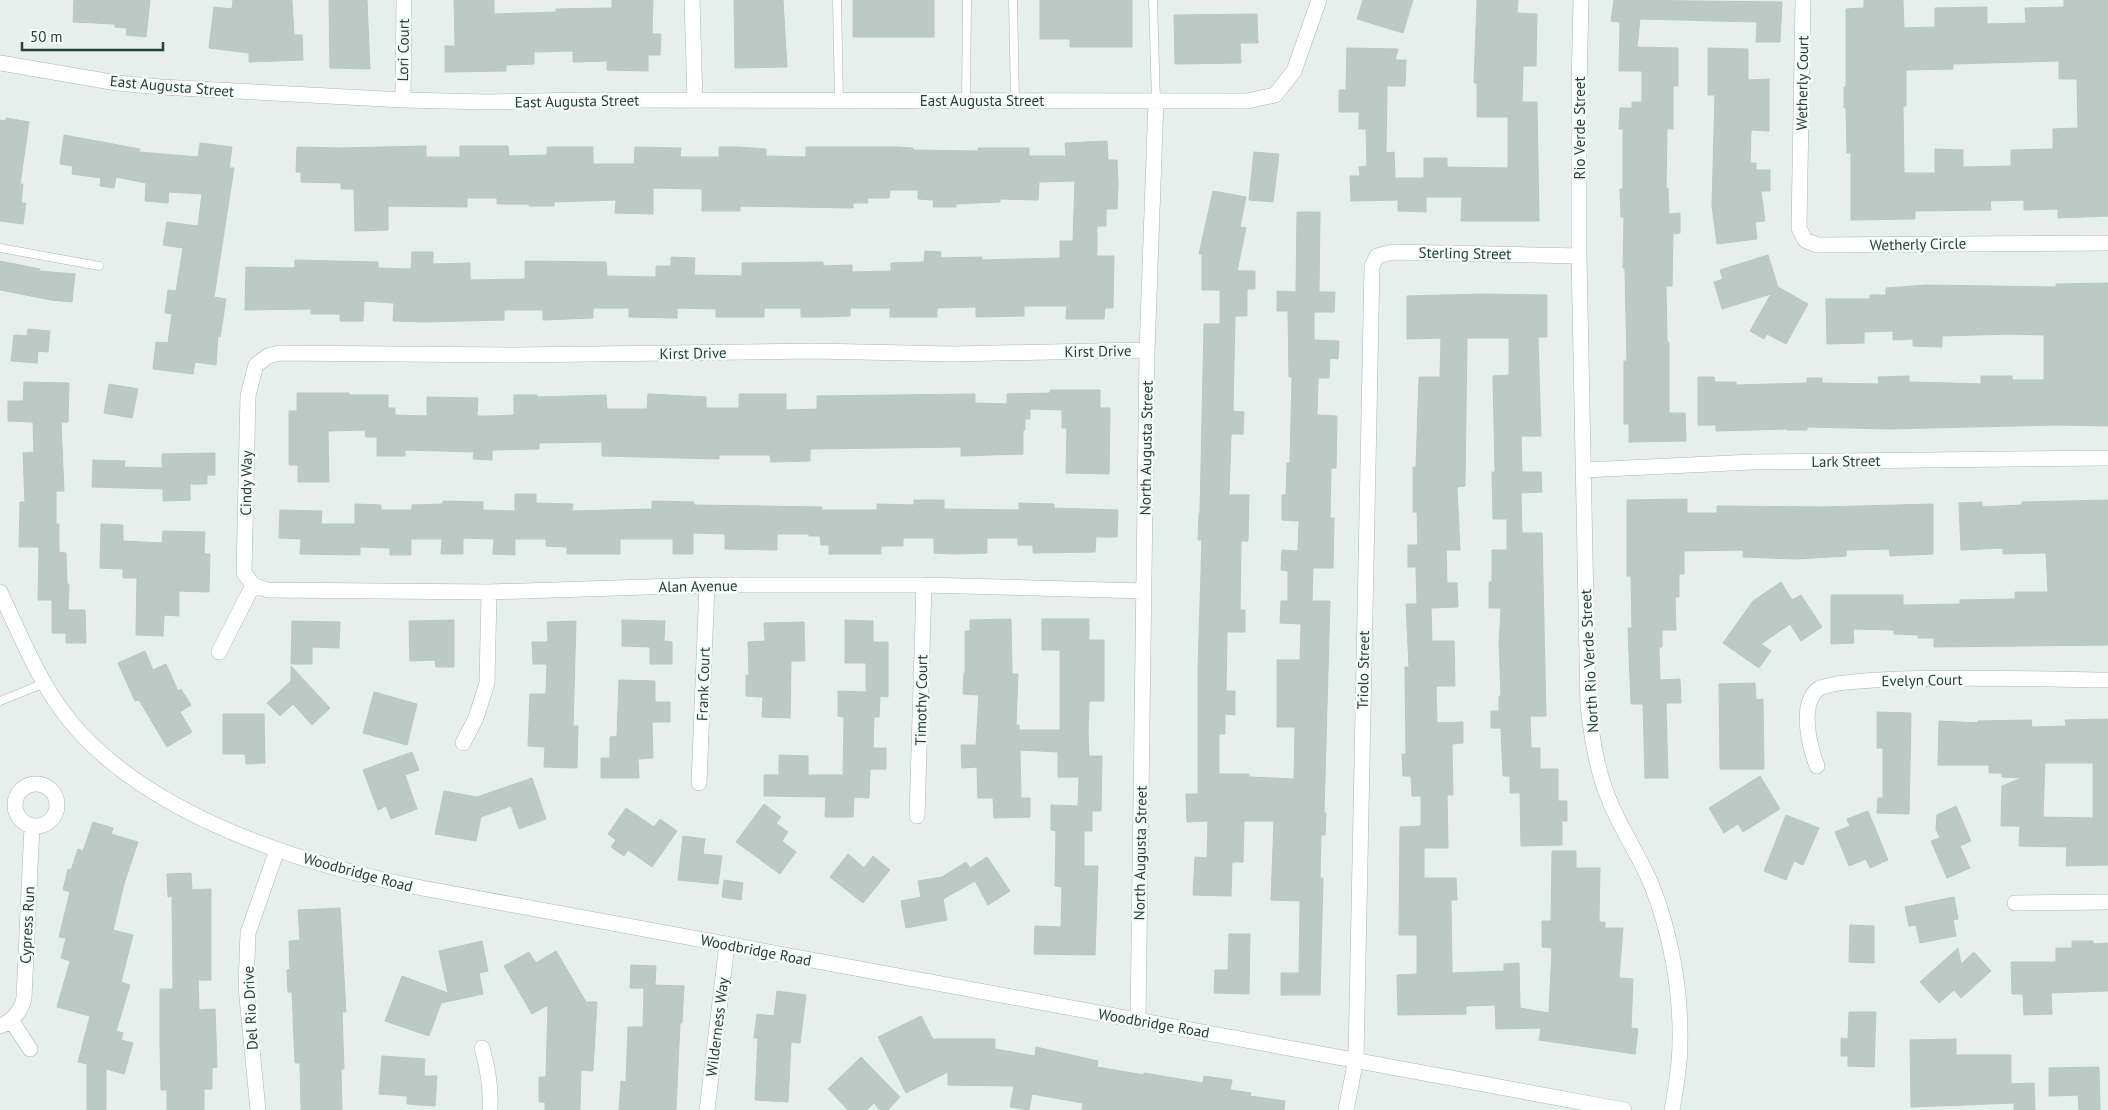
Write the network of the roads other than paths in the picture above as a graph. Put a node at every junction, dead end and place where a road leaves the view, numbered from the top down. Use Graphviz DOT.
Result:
graph roads {
  1 [pos="404,0"];
  2 [pos="692,0"];
  3 [pos="837,0"];
  4 [pos="968,0"];
  5 [pos="1013,0"];
  6 [pos="1153,0"];
  7 [pos="1319,0"];
  8 [pos="1581,0"];
  9 [pos="1803,0"];
  10 [pos="0,63"];
  11 [pos="403,100"];
  12 [pos="695,100"];
  13 [pos="839,100"];
  14 [pos="966,100"];
  15 [pos="1015,100"];
  16 [pos="1156,100"];
  17 [pos="1800,166"];
  18 [pos="2108,243"];
  19 [pos="0,248"];
  20 [pos="1579,256"];
  21 [pos="99,266"];
  22 [pos="1371,281"];
  23 [pos="1147,352"];
  24 [pos="252,378"];
  25 [pos="2108,458"];
  26 [pos="1584,470"];
  27 [pos="253,585"];
  28 [pos="707,585"];
  29 [pos="924,585"];
  30 [pos="1144,591"];
  31 [pos="0,592"];
  32 [pos="489,592"];
  33 [pos="219,652"];
  34 [pos="2108,680"];
  35 [pos="45,683"];
  36 [pos="0,700"];
  37 [pos="463,743"];
  38 [pos="1817,766"];
  39 [pos="699,783"];
  40 [pos="917,816"];
  41 [pos="32,826"];
  42 [pos="276,850"];
  43 [pos="2108,902"];
  44 [pos="2015,904"];
  45 [pos="727,944"];
  46 [pos="1138,1021"];
  47 [pos="6,1023"];
  48 [pos="482,1048"];
  49 [pos="30,1049"];
  50 [pos="1356,1059"];
  51 [pos="258,1110"];
  52 [pos="490,1110"];
  53 [pos="707,1110"];
  54 [pos="1346,1110"];
  55 [pos="1624,1110"];
  56 [pos="1672,1110"];
  1 -- 11 [label="street, Lori Court"];
  2 -- 12 [label="street"];
  3 -- 13 [label="lane"];
  4 -- 14 [label="lane"];
  5 -- 15 [label="lane"];
  6 -- 16 [label="lane"];
  7 -- 16 [label="street"];
  8 -- 20 [label="street, Rio Verde Street"];
  9 -- 17 [label="street, Wetherly Court"];
  10 -- 11 [label="street, East Augusta Street"];
  11 -- 12 [label="street, East Augusta Street"];
  12 -- 13 [label="street, East Augusta Street"];
  13 -- 14 [label="street, East Augusta Street"];
  14 -- 15 [label="street, East Augusta Street"];
  15 -- 16 [label="street, East Augusta Street"];
  16 -- 23 [label="street, North Augusta Street"];
  17 -- 18 [label="street, Wetherly Circle"];
  19 -- 21 [label="lane"];
  20 -- 22 [label="street, Sterling Street"];
  20 -- 26 [label="street, North Rio Verde Street"];
  22 -- 50 [label="street, Triolo Street"];
  23 -- 24 [label="street, Kirst Drive"];
  23 -- 30 [label="street, North Augusta Street"];
  24 -- 27 [label="street, Cindy Way"];
  25 -- 26 [label="street, Lark Street"];
  26 -- 56 [label="street, North Rio Verde Street"];
  27 -- 32 [label="street, Alan Avenue"];
  27 -- 33 [label="street"];
  28 -- 29 [label="street, Alan Avenue"];
  28 -- 32 [label="street, Alan Avenue"];
  28 -- 39 [label="street, Frank Court"];
  29 -- 30 [label="street, Alan Avenue"];
  29 -- 40 [label="street, Timothy Court"];
  30 -- 46 [label="street, North Augusta Street"];
  31 -- 35 [label="street, Woodbridge Road"];
  32 -- 37 [label="street"];
  34 -- 38 [label="street, Evelyn Court"];
  35 -- 36 [label="lane"];
  35 -- 42 [label="street, Woodbridge Road"];
  41 -- 47 [label="street, Cypress Run"];
  42 -- 45 [label="street, Woodbridge Road"];
  42 -- 51 [label="street, Del Rio Drive"];
  43 -- 44 [label="street"];
  45 -- 46 [label="street, Woodbridge Road"];
  45 -- 53 [label="street, Wilderness Way"];
  46 -- 50 [label="street, Woodbridge Road"];
  47 -- 49 [label="street, Cypress Run"];
  48 -- 52 [label="street"];
  50 -- 54 [label="street, Triolo Street"];
  50 -- 55 [label="street, Woodbridge Road"];
}
